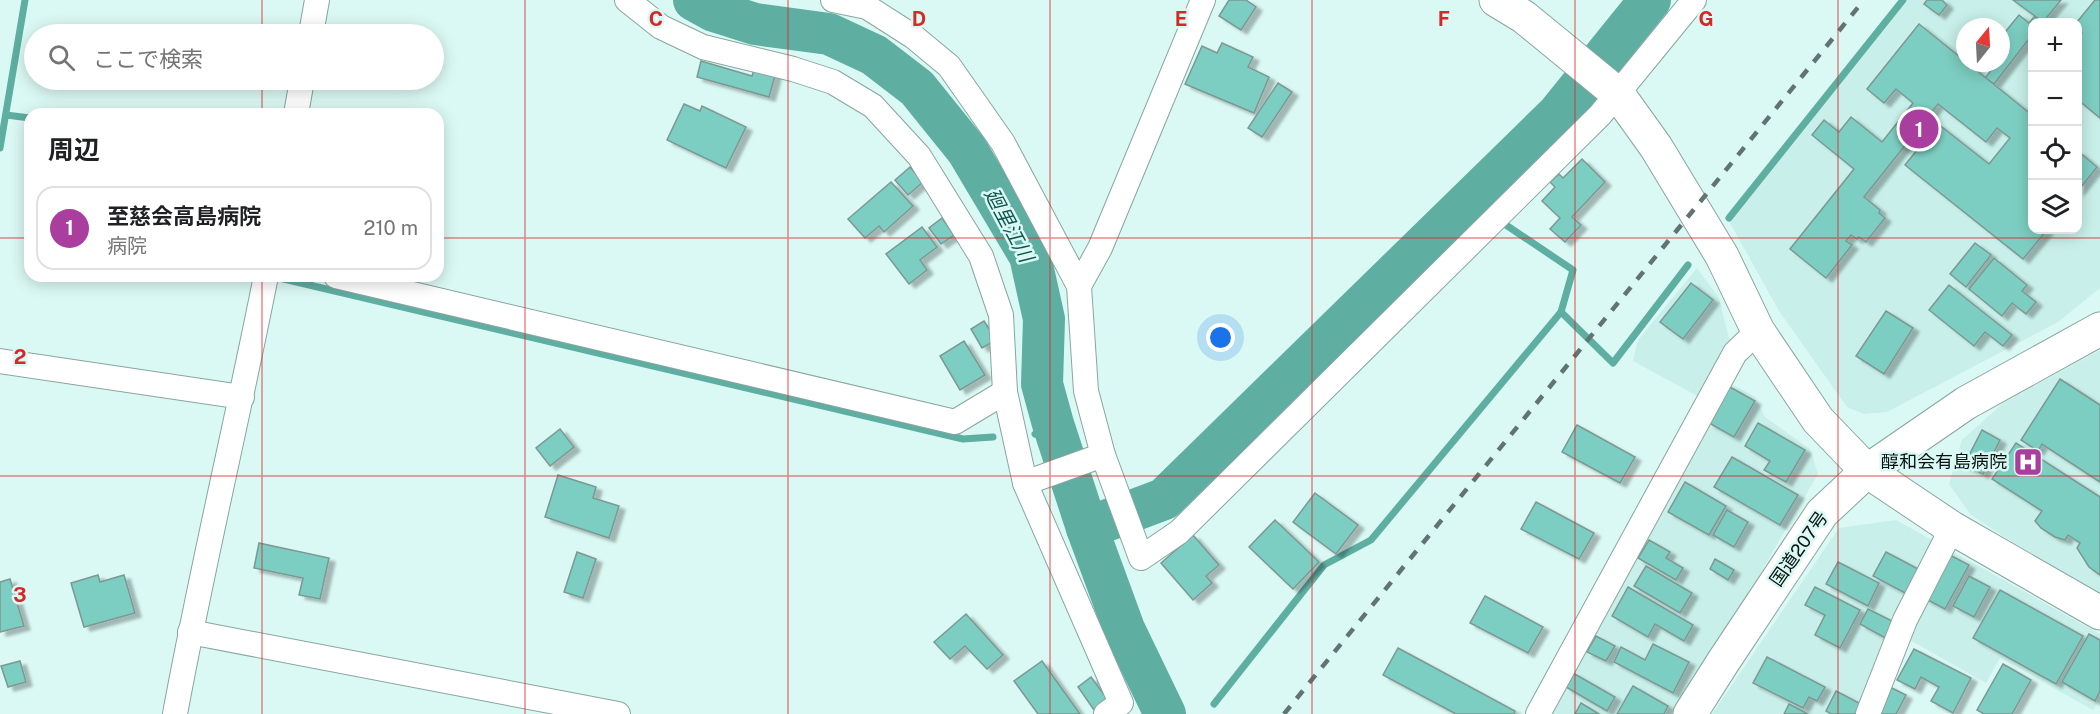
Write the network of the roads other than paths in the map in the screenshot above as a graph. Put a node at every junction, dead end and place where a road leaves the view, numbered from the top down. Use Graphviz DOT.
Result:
graph roads {
  1 [pos="317,0"];
  2 [pos="627,0"];
  3 [pos="833,0"];
  4 [pos="1203,0"];
  5 [pos="1496,0"];
  6 [pos="1694,0"];
  7 [pos="1526,9"];
  8 [pos="312,24"];
  9 [pos="300,90"];
  10 [pos="1618,94"];
  11 [pos="297,108"];
  12 [pos="265,282"];
  13 [pos="361,282"];
  14 [pos="1079,286"];
  15 [pos="2100,329"];
  16 [pos="1758,331"];
  17 [pos="0,362"];
  18 [pos="1005,392"];
  19 [pos="242,397"];
  20 [pos="1103,455"];
  21 [pos="1867,471"];
  22 [pos="1025,483"];
  23 [pos="1953,528"];
  24 [pos="2100,613"];
  25 [pos="190,632"];
  26 [pos="175,714"];
  27 [pos="618,714"];
  28 [pos="1106,714"];
  29 [pos="1538,714"];
  30 [pos="1690,714"];
  31 [pos="1868,714"];
  1 -- 8 [label="street"];
  2 -- 18 [label="street"];
  3 -- 14 [label="street"];
  4 -- 14 [label="street"];
  5 -- 7 [label="main road"];
  6 -- 10 [label="street"];
  7 -- 10 [label="main road"];
  9 -- 11 [label="street"];
  10 -- 16 [label="main road"];
  10 -- 20 [label="street"];
  12 -- 19 [label="street"];
  13 -- 18 [label="street"];
  14 -- 20 [label="street"];
  15 -- 21 [label="main road, 国道207号"];
  16 -- 21 [label="main road"];
  16 -- 29 [label="street"];
  17 -- 19 [label="street"];
  18 -- 22 [label="street"];
  19 -- 25 [label="street"];
  20 -- 22 [label="street"];
  21 -- 23 [label="main road"];
  21 -- 30 [label="main road, 国道207号"];
  22 -- 28 [label="street"];
  23 -- 24 [label="main road"];
  23 -- 31 [label="street"];
  25 -- 26 [label="street"];
  25 -- 27 [label="street"];
}
